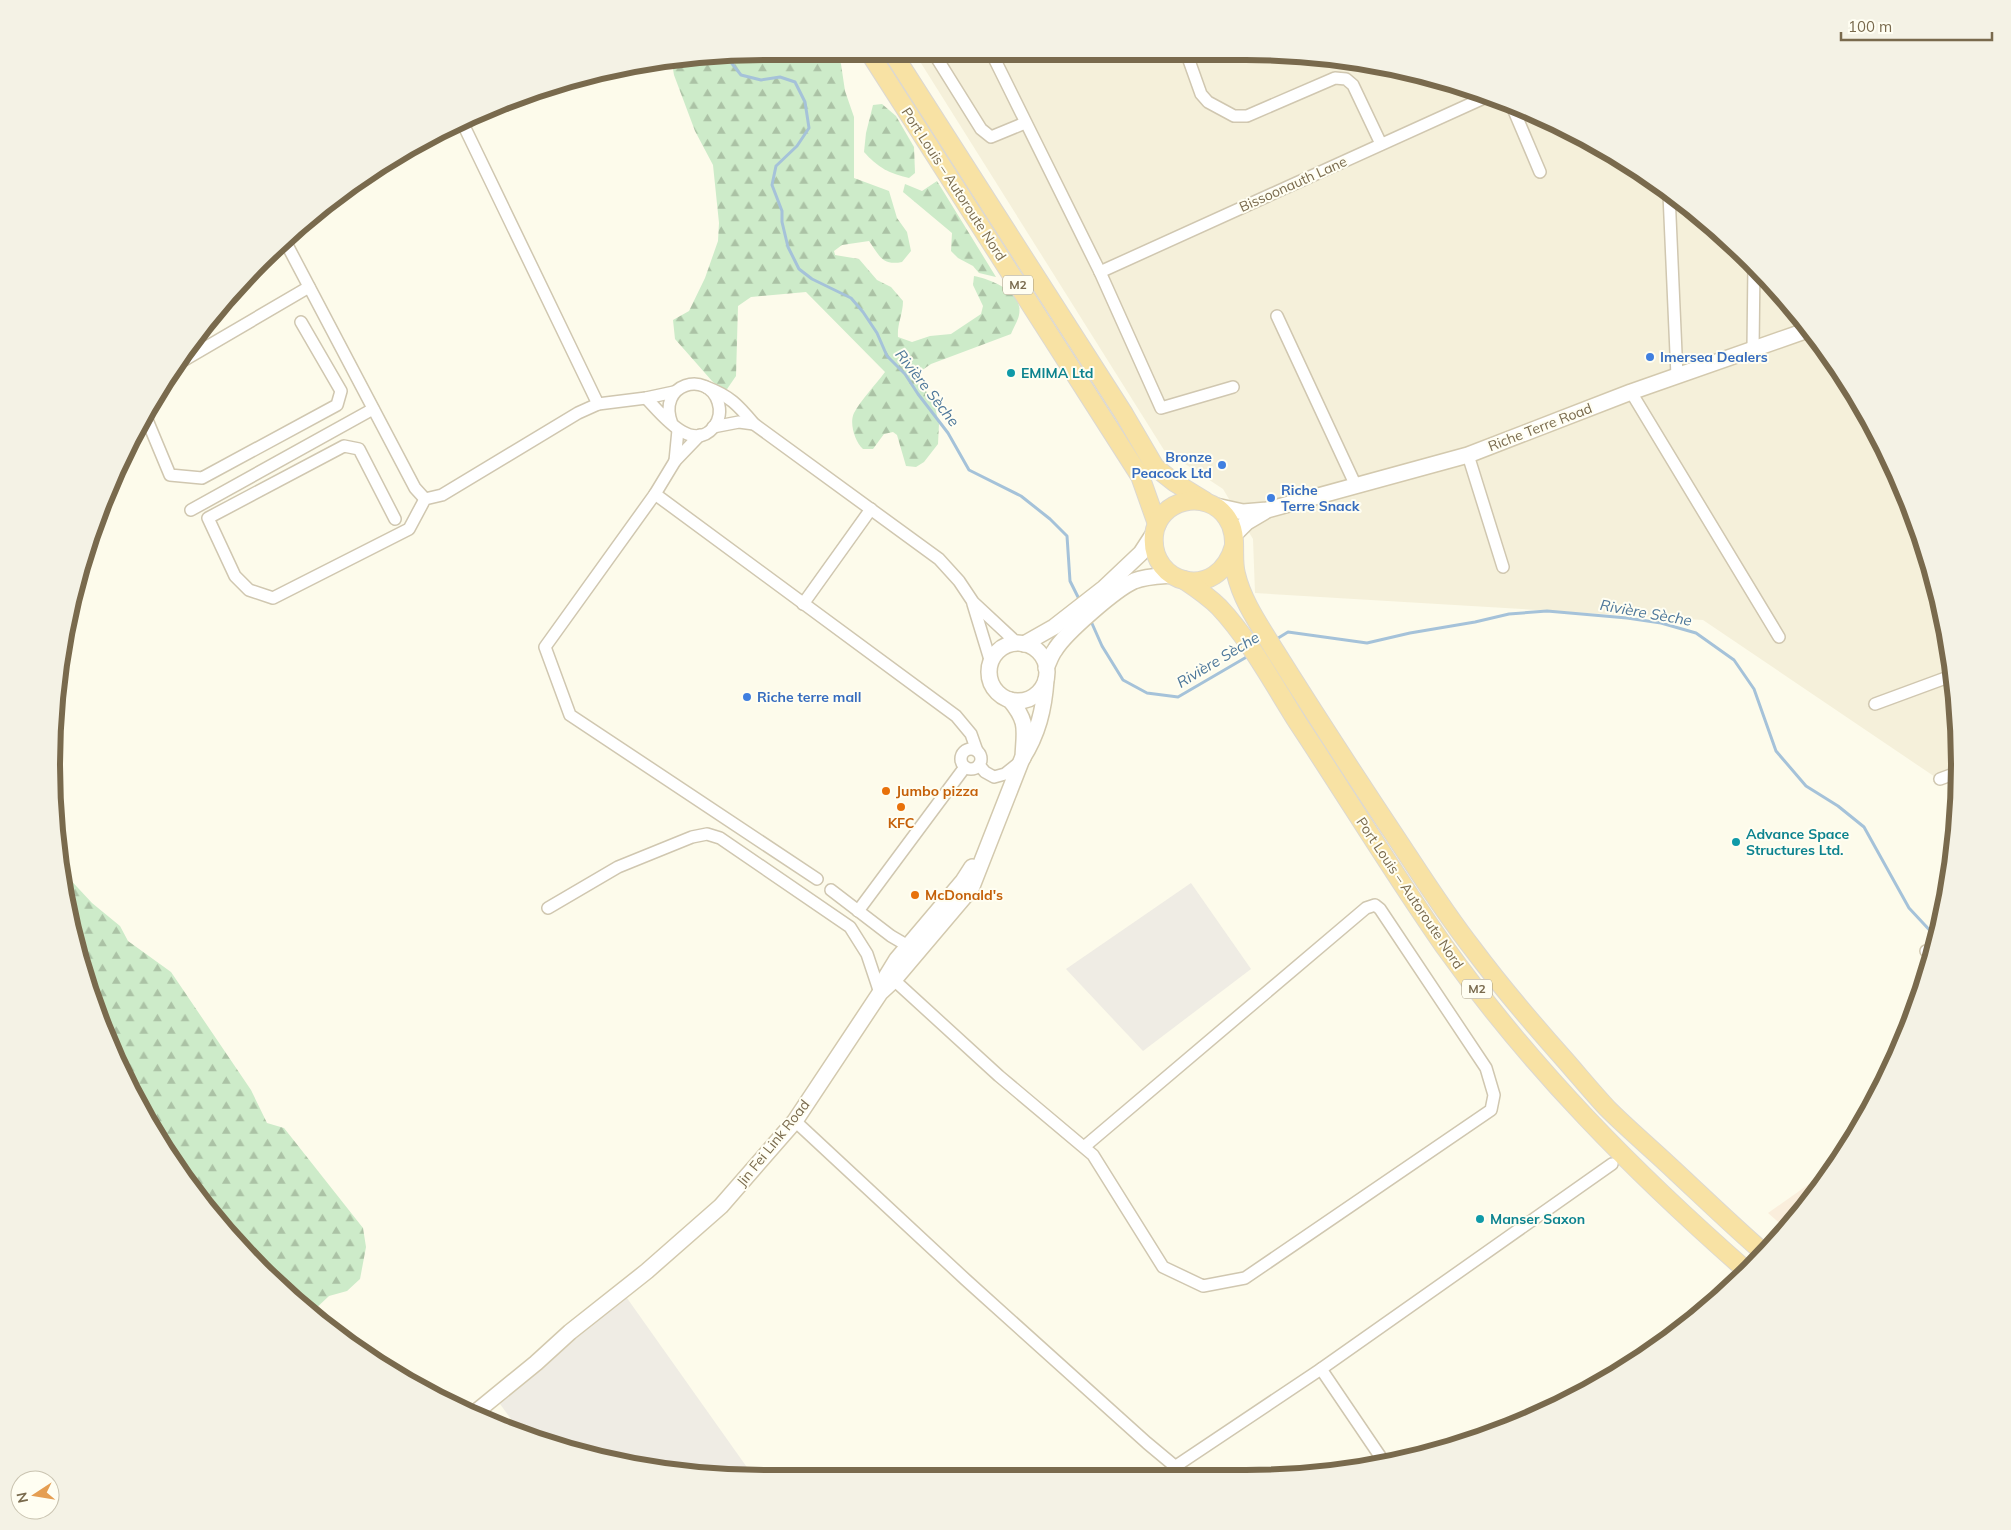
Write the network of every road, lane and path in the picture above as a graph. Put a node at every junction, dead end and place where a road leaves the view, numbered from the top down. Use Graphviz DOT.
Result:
graph roads {
  1 [pos="874,60"];
  2 [pos="897,60"];
  3 [pos="938,60"];
  4 [pos="995,60"];
  5 [pos="1189,60"];
  6 [pos="1479,99"];
  7 [pos="1515,114"];
  8 [pos="1025,123"];
  9 [pos="465,128"];
  10 [pos="1381,144"];
  11 [pos="1540,172"];
  12 [pos="1669,202"];
  13 [pos="288,246"];
  14 [pos="1100,272"];
  15 [pos="1754,276"];
  16 [pos="309,287"];
  17 [pos="1277,316"];
  18 [pos="301,322"];
  19 [pos="1802,332"];
  20 [pos="1753,349"];
  21 [pos="192,356"];
  22 [pos="1676,376"];
  23 [pos="706,387"];
  24 [pos="1233,387"];
  25 [pos="674,392"];
  26 [pos="1631,392"];
  27 [pos="646,398"];
  28 [pos="598,404"];
  29 [pos="373,408"];
  30 [pos="148,423"];
  31 [pos="754,424"];
  32 [pos="675,427"];
  33 [pos="714,427"];
  34 [pos="700,435"];
  35 [pos="1468,455"];
  36 [pos="675,461"];
  37 [pos="1356,486"];
  38 [pos="656,494"];
  39 [pos="425,499"];
  40 [pos="1210,504"];
  41 [pos="871,509"];
  42 [pos="191,510"];
  43 [pos="1268,510"];
  44 [pos="394,519"];
  45 [pos="1156,528"];
  46 [pos="1234,540"];
  47 [pos="1503,567"];
  48 [pos="1178,577"];
  49 [pos="973,602"];
  50 [pos="803,604"];
  51 [pos="1779,637"];
  52 [pos="1020,643"];
  53 [pos="990,663"];
  54 [pos="1046,674"];
  55 [pos="1945,678"];
  56 [pos="1010,700"];
  57 [pos="1875,704"];
  58 [pos="964,724"];
  59 [pos="964,751"];
  60 [pos="977,751"];
  61 [pos="1022,760"];
  62 [pos="979,765"];
  63 [pos="965,767"];
  64 [pos="1951,775"];
  65 [pos="1940,778"];
  66 [pos="817,878"];
  67 [pos="831,890"];
  68 [pos="548,908"];
  69 [pos="858,911"];
  70 [pos="913,949"];
  71 [pos="894,980"];
  72 [pos="880,993"];
  73 [pos="795,1121"];
  74 [pos="1084,1147"];
  75 [pos="1612,1164"];
  76 [pos="1759,1249"];
  77 [pos="1742,1267"];
  78 [pos="1321,1369"];
  79 [pos="480,1409"];
  80 [pos="1380,1457"];
  81 [pos="1179,1469"];
  1 -- 45 [label="highway, Port Louis – Autoroute Nord / M2"];
  2 -- 40 [label="highway, Port Louis – Autoroute Nord / M2"];
  3 -- 8 [label="street"];
  4 -- 8 [label="street"];
  5 -- 10 [label="street"];
  6 -- 10 [label="street, Bissoonauth Lane"];
  7 -- 11 [label="street"];
  8 -- 14 [label="street"];
  9 -- 28 [label="street"];
  10 -- 14 [label="street, Bissoonauth Lane"];
  12 -- 22 [label="street"];
  13 -- 16 [label="street"];
  14 -- 24 [label="street"];
  15 -- 20 [label="street"];
  16 -- 21 [label="street"];
  16 -- 29 [label="street"];
  17 -- 37 [label="street"];
  18 -- 30 [label="street"];
  19 -- 20 [label="main road, Riche Terre Road"];
  20 -- 22 [label="main road, Riche Terre Road"];
  22 -- 26 [label="main road, Riche Terre Road"];
  23 -- 25 [label="street"];
  23 -- 31 [label="street"];
  23 -- 33 [label="street"];
  25 -- 27 [label="street"];
  25 -- 32 [label="street"];
  26 -- 35 [label="main road, Riche Terre Road"];
  26 -- 51 [label="street"];
  27 -- 28 [label="street"];
  27 -- 32 [label="street"];
  28 -- 39 [label="street"];
  29 -- 39 [label="street"];
  29 -- 42 [label="street"];
  31 -- 33 [label="street"];
  31 -- 41 [label="street"];
  32 -- 34 [label="street"];
  32 -- 36 [label="street"];
  33 -- 34 [label="street"];
  34 -- 36 [label="street"];
  35 -- 37 [label="main road, Riche Terre Road"];
  35 -- 47 [label="street"];
  36 -- 38 [label="street"];
  37 -- 43 [label="main road, Riche Terre Road"];
  38 -- 50 [label="street"];
  38 -- 66 [label="street"];
  39 -- 44 [label="street"];
  40 -- 43 [label="main road"];
  40 -- 45 [label="highway"];
  40 -- 46 [label="highway, M2"];
  41 -- 49 [label="street"];
  41 -- 50 [label="street"];
  43 -- 46 [label="main road"];
  45 -- 48 [label="highway, M2"];
  45 -- 52 [label="main road"];
  46 -- 48 [label="highway"];
  46 -- 76 [label="highway, Port Louis – Autoroute Nord / M2"];
  48 -- 54 [label="main road"];
  48 -- 77 [label="highway, Port Louis – Autoroute Nord / M2"];
  49 -- 52 [label="street"];
  49 -- 53 [label="street"];
  50 -- 58 [label="street"];
  52 -- 53 [label="main road"];
  52 -- 54 [label="main road"];
  53 -- 56 [label="main road"];
  54 -- 56 [label="main road"];
  54 -- 61 [label="main road"];
  55 -- 57 [label="street"];
  56 -- 61 [label="main road"];
  58 -- 59 [label="street"];
  58 -- 60 [label="street"];
  59 -- 60 [label="street"];
  59 -- 63 [label="street"];
  60 -- 62 [label="street"];
  61 -- 62 [label="street"];
  61 -- 70 [label="main road, Jin Fei Link Road"];
  62 -- 63 [label="street"];
  63 -- 69 [label="street"];
  64 -- 65 [label="street"];
  67 -- 69 [label="street"];
  68 -- 72 [label="street"];
  69 -- 70 [label="street"];
  70 -- 71 [label="main road, Jin Fei Link Road"];
  70 -- 72 [label="main road"];
  71 -- 72 [label="main road, Jin Fei Link Road"];
  71 -- 74 [label="street"];
  72 -- 73 [label="main road, Jin Fei Link Road"];
  73 -- 79 [label="main road, Jin Fei Link Road"];
  73 -- 81 [label="street"];
  74 -- 74 [label="street"];
  75 -- 78 [label="street"];
  78 -- 80 [label="street"];
  78 -- 81 [label="street"];
}
